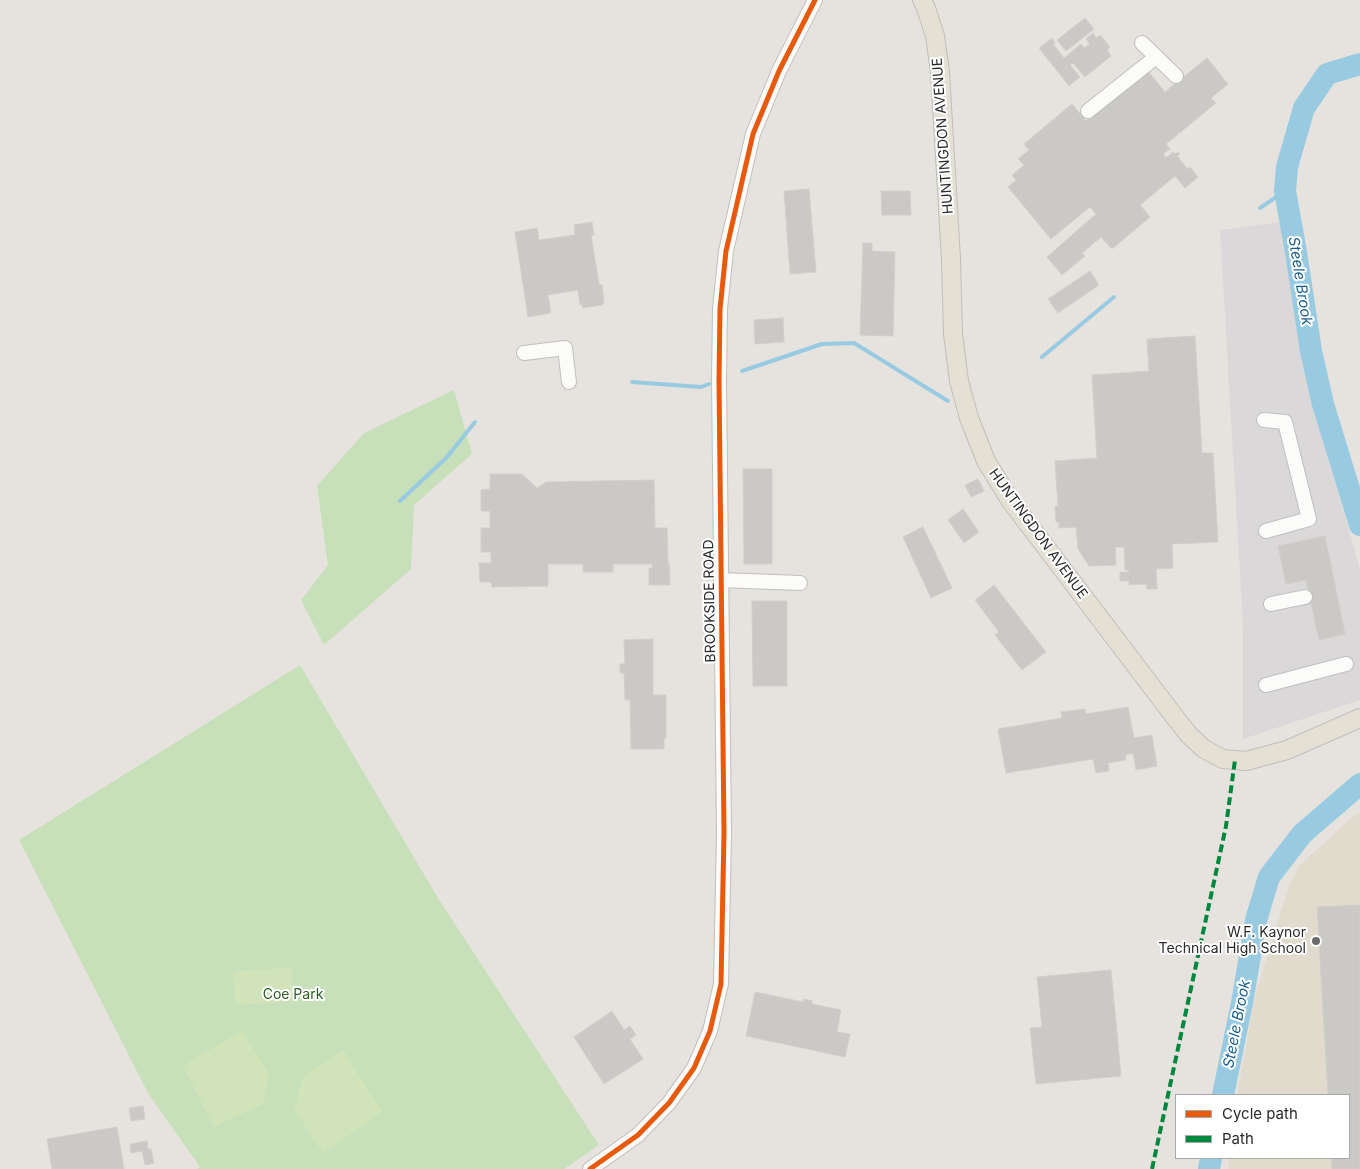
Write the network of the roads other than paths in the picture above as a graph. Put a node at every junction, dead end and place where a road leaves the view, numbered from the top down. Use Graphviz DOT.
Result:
graph roads {
  1 [pos="815,0"];
  2 [pos="922,0"];
  3 [pos="1142,43"];
  4 [pos="1156,57"];
  5 [pos="1176,76"];
  6 [pos="1088,110"];
  7 [pos="524,353"];
  8 [pos="569,382"];
  9 [pos="1264,420"];
  10 [pos="1266,531"];
  11 [pos="721,580"];
  12 [pos="800,583"];
  13 [pos="1306,597"];
  14 [pos="1271,604"];
  15 [pos="1346,664"];
  16 [pos="1266,685"];
  17 [pos="1353,720"];
  18 [pos="590,1169"];
  1 -- 11 [label="street, BROOKSIDE ROAD"];
  2 -- 17 [label="main road, HUNTINGDON AVENUE"];
  3 -- 4 [label="street"];
  4 -- 5 [label="street"];
  4 -- 6 [label="street"];
  7 -- 8 [label="street"];
  9 -- 10 [label="street"];
  11 -- 12 [label="street"];
  11 -- 18 [label="street, BROOKSIDE ROAD"];
  13 -- 14 [label="street"];
  15 -- 16 [label="street"];
}
